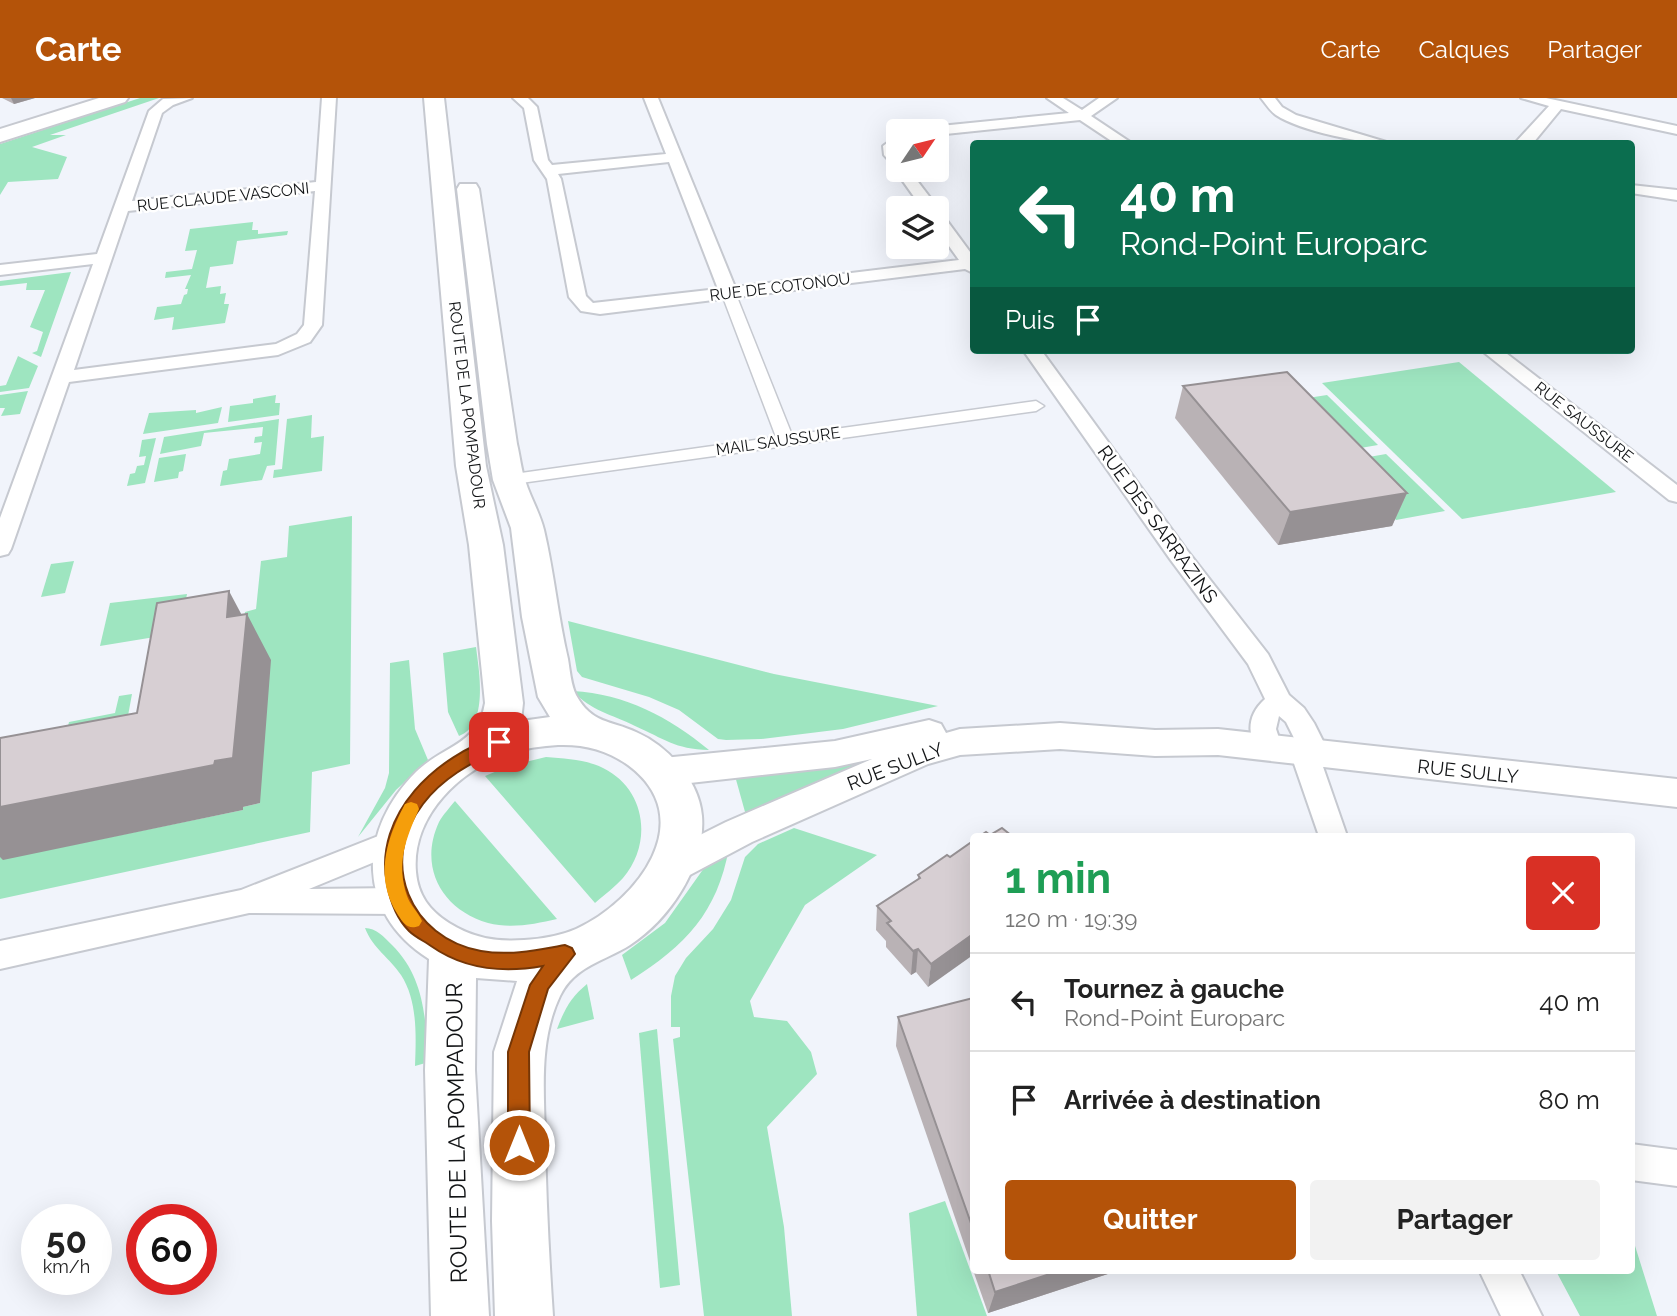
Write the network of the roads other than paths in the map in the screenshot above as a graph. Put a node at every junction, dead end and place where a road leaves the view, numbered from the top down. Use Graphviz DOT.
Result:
graph roads {
  1 [pos="118,98"];
  2 [pos="185,98"];
  3 [pos="329,98"];
  4 [pos="434,98"];
  5 [pos="447,98"];
  6 [pos="520,98"];
  7 [pos="651,98"];
  8 [pos="1054,98"];
  9 [pos="1110,98"];
  10 [pos="1268,98"];
  11 [pos="1528,98"];
  12 [pos="1557,105"];
  13 [pos="1083,116"];
  14 [pos="459,129"];
  15 [pos="949,129"];
  16 [pos="1677,130"];
  17 [pos="0,136"];
  18 [pos="1120,140"];
  19 [pos="1371,140"];
  20 [pos="1527,140"];
  21 [pos="674,157"];
  22 [pos="550,170"];
  23 [pos="466,172"];
  24 [pos="323,186"];
  25 [pos="1635,190"];
  26 [pos="1677,195"];
  27 [pos="124,207"];
  28 [pos="949,234"];
  29 [pos="104,258"];
  30 [pos="970,262"];
  31 [pos="970,265"];
  32 [pos="0,270"];
  33 [pos="728,292"];
  34 [pos="1035,354"];
  35 [pos="1495,354"];
  36 [pos="61,377"];
  37 [pos="1035,406"];
  38 [pos="785,439"];
  39 [pos="521,478"];
  40 [pos="1677,495"];
  41 [pos="0,549"];
  42 [pos="1279,701"];
  43 [pos="581,731"];
  44 [pos="1218,742"];
  45 [pos="484,747"];
  46 [pos="1268,747"];
  47 [pos="1309,753"];
  48 [pos="663,772"];
  49 [pos="1677,793"];
  50 [pos="1332,833"];
  51 [pos="396,841"];
  52 [pos="673,866"];
  53 [pos="399,901"];
  54 [pos="243,902"];
  55 [pos="453,950"];
  56 [pos="565,954"];
  57 [pos="0,955"];
  58 [pos="1635,1162"];
  59 [pos="1677,1168"];
  60 [pos="1500,1274"];
  61 [pos="460,1316"];
  62 [pos="524,1316"];
  63 [pos="1522,1316"];
  1 -- 17 [label="main road"];
  2 -- 27 [label="street"];
  3 -- 24 [label="street"];
  4 -- 45 [label="main road, ROUTE DE LA POMPADOUR"];
  5 -- 14 [label="main road"];
  6 -- 22 [label="street"];
  7 -- 21 [label="street"];
  8 -- 13 [label="street"];
  9 -- 13 [label="street"];
  10 -- 19 [label="street"];
  11 -- 12 [label="street"];
  12 -- 16 [label="street"];
  12 -- 20 [label="street"];
  13 -- 15 [label="street"];
  13 -- 18 [label="street"];
  21 -- 22 [label="street"];
  21 -- 33 [label="street"];
  22 -- 33 [label="street, RUE DE COTONOU"];
  23 -- 43 [label="main road, ROUTE DE LA POMPADOUR"];
  24 -- 27 [label="street, RUE CLAUDE VASCONI"];
  24 -- 36 [label="street"];
  25 -- 26 [label="street"];
  27 -- 29 [label="street"];
  28 -- 30 [label="street"];
  29 -- 32 [label="street"];
  29 -- 36 [label="street"];
  31 -- 33 [label="street, RUE DE COTONOU"];
  33 -- 38 [label="street"];
  34 -- 42 [label="street, RUE DES SARRAZINS"];
  35 -- 40 [label="street, RUE SAUSSURE"];
  36 -- 41 [label="street"];
  37 -- 38 [label="street, MAIL SAUSSURE"];
  38 -- 39 [label="street, MAIL SAUSSURE"];
  42 -- 46 [label="street"];
  42 -- 47 [label="street, RUE DES SARRAZINS"];
  43 -- 45 [label="main road"];
  43 -- 48 [label="main road"];
  44 -- 46 [label="street, RUE SULLY"];
  44 -- 48 [label="street, RUE SULLY"];
  44 -- 52 [label="street, RUE SULLY"];
  45 -- 51 [label="main road"];
  46 -- 47 [label="street, RUE SULLY"];
  47 -- 49 [label="street, RUE SULLY"];
  47 -- 50 [label="street, RUE DES SARRAZINS"];
  48 -- 52 [label="main road"];
  51 -- 53 [label="main road"];
  51 -- 54 [label="street"];
  52 -- 56 [label="main road"];
  53 -- 54 [label="street"];
  53 -- 55 [label="main road"];
  54 -- 57 [label="street"];
  55 -- 56 [label="main road"];
  55 -- 61 [label="main road, ROUTE DE LA POMPADOUR"];
  56 -- 62 [label="main road"];
  58 -- 59 [label="street"];
  60 -- 63 [label="street"];
}
